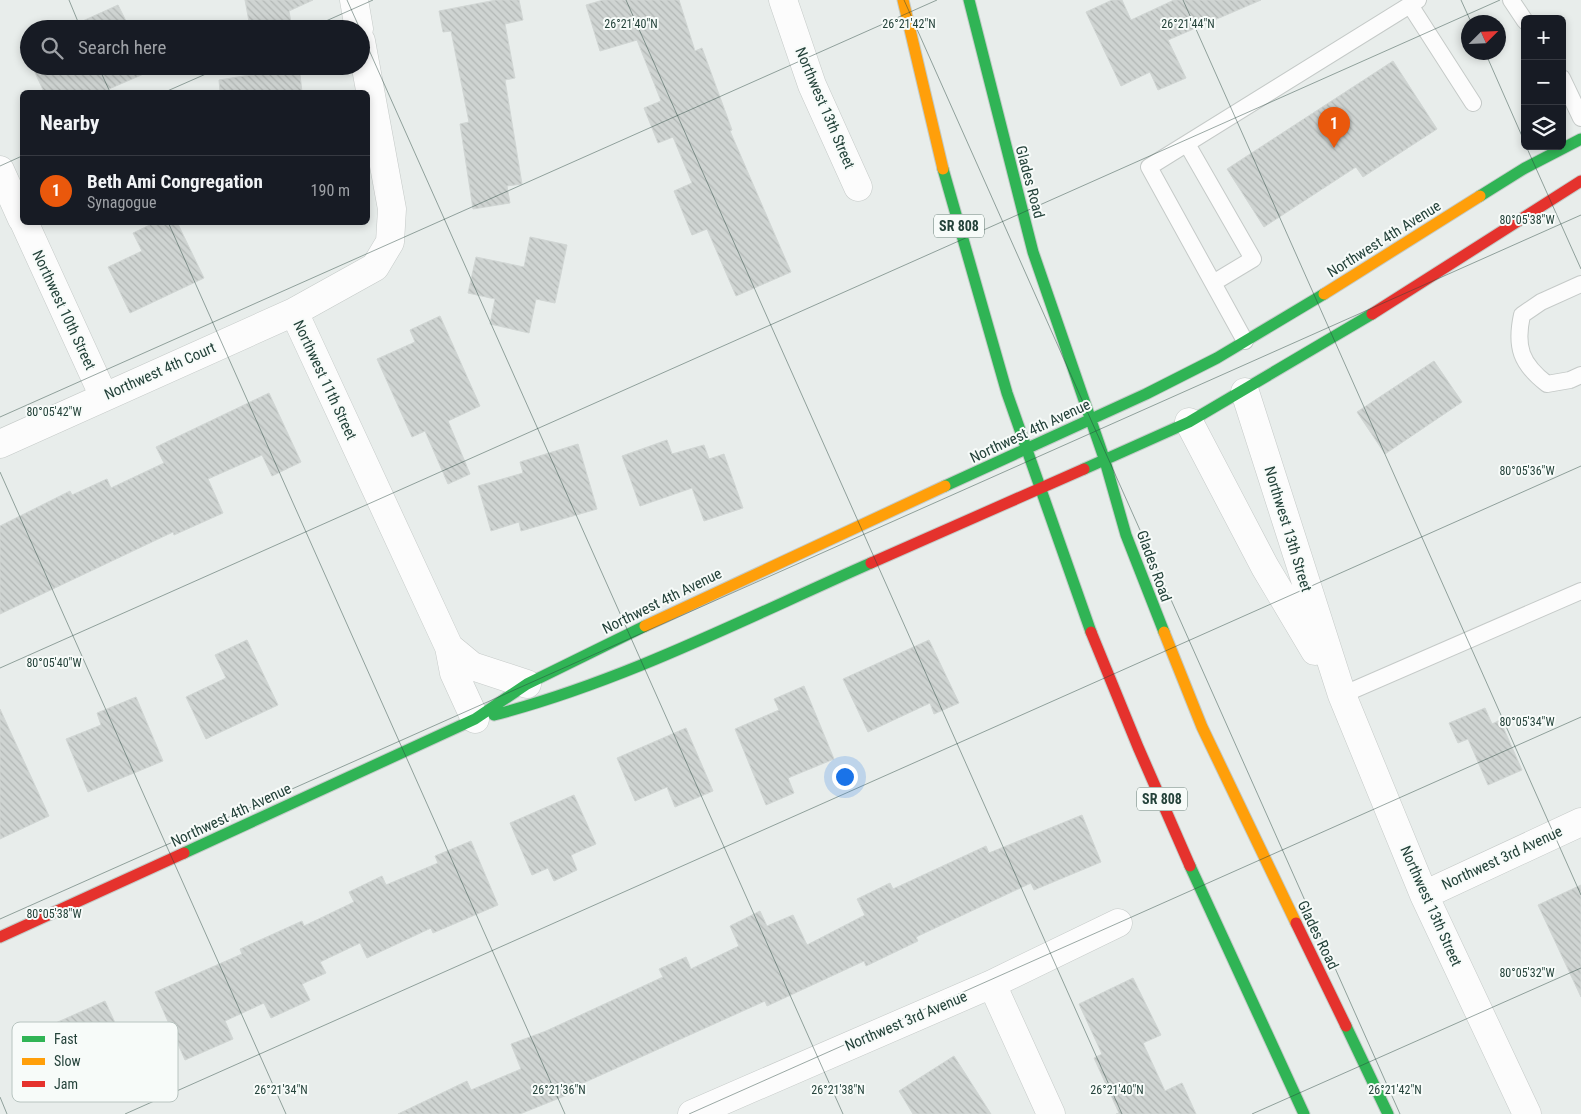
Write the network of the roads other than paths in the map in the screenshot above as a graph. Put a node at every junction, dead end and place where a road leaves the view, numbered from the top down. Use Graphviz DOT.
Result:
graph roads {
  1 [pos="354,0"];
  2 [pos="783,0"];
  3 [pos="903,0"];
  4 [pos="969,0"];
  5 [pos="1511,0"];
  6 [pos="1414,3"];
  7 [pos="1522,15"];
  8 [pos="357,20"];
  9 [pos="367,75"];
  10 [pos="1566,86"];
  11 [pos="370,90"];
  12 [pos="370,90"];
  13 [pos="1473,103"];
  14 [pos="1581,118"];
  15 [pos="1581,139"];
  16 [pos="1187,144"];
  17 [pos="0,170"];
  18 [pos="1581,181"];
  19 [pos="858,187"];
  20 [pos="20,215"];
  21 [pos="25,225"];
  22 [pos="1213,283"];
  23 [pos="1581,284"];
  24 [pos="294,312"];
  25 [pos="1245,341"];
  26 [pos="1581,375"];
  27 [pos="1245,392"];
  28 [pos="104,396"];
  29 [pos="1090,419"];
  30 [pos="1188,422"];
  31 [pos="0,444"];
  32 [pos="1026,449"];
  33 [pos="1104,461"];
  34 [pos="1040,487"];
  35 [pos="1581,591"];
  36 [pos="449,647"];
  37 [pos="527,684"];
  38 [pos="1342,695"];
  39 [pos="475,719"];
  40 [pos="1581,822"];
  41 [pos="1424,895"];
  42 [pos="1118,923"];
  43 [pos="0,937"];
  44 [pos="992,984"];
  45 [pos="696,1113"];
  46 [pos="1052,1114"];
  47 [pos="1304,1114"];
  48 [pos="1388,1114"];
  49 [pos="1527,1114"];
  1 -- 8 [label="street"];
  2 -- 19 [label="street, Northwest 13th Street"];
  3 -- 32 [label="street, SR 808"];
  4 -- 29 [label="street, Glades Road"];
  5 -- 7 [label="lane"];
  6 -- 13 [label="lane"];
  6 -- 16 [label="lane"];
  9 -- 12 [label="street, Northwest 11th Street"];
  10 -- 14 [label="lane"];
  11 -- 24 [label="street, Northwest 11th Street"];
  15 -- 25 [label="street, Northwest 4th Avenue"];
  16 -- 22 [label="lane"];
  16 -- 22 [label="lane"];
  17 -- 20 [label="street"];
  18 -- 27 [label="street, Northwest 4th Avenue"];
  21 -- 28 [label="street, Northwest 10th Street"];
  22 -- 25 [label="lane"];
  23 -- 26 [label="lane"];
  24 -- 28 [label="street, Northwest 4th Court"];
  24 -- 36 [label="street, Northwest 11th Street"];
  25 -- 29 [label="street, Northwest 4th Avenue"];
  27 -- 30 [label="street, Northwest 4th Avenue"];
  27 -- 38 [label="street, Northwest 13th Street"];
  28 -- 31 [label="street, Northwest 4th Court"];
  29 -- 32 [label="street, Northwest 4th Avenue"];
  29 -- 33 [label="street, Glades Road"];
  30 -- 33 [label="street, Northwest 4th Avenue"];
  30 -- 38 [label="street, Northwest 13th Street"];
  32 -- 34 [label="street, SR 808"];
  32 -- 37 [label="street, Northwest 4th Avenue"];
  33 -- 34 [label="street, Northwest 4th Avenue"];
  33 -- 48 [label="street, Glades Road"];
  34 -- 39 [label="street, Northwest 4th Avenue"];
  34 -- 47 [label="street, SR 808"];
  35 -- 38 [label="lane"];
  36 -- 37 [label="street"];
  36 -- 39 [label="street, Northwest 11th Street"];
  37 -- 39 [label="street, Northwest 4th Avenue"];
  38 -- 41 [label="street, Northwest 13th Street"];
  39 -- 43 [label="street, Northwest 4th Avenue"];
  40 -- 41 [label="street, Northwest 3rd Avenue"];
  41 -- 49 [label="street, Northwest 13th Street"];
  42 -- 44 [label="street, Northwest 3rd Avenue"];
  44 -- 45 [label="street, Northwest 3rd Avenue"];
  44 -- 46 [label="street"];
}
